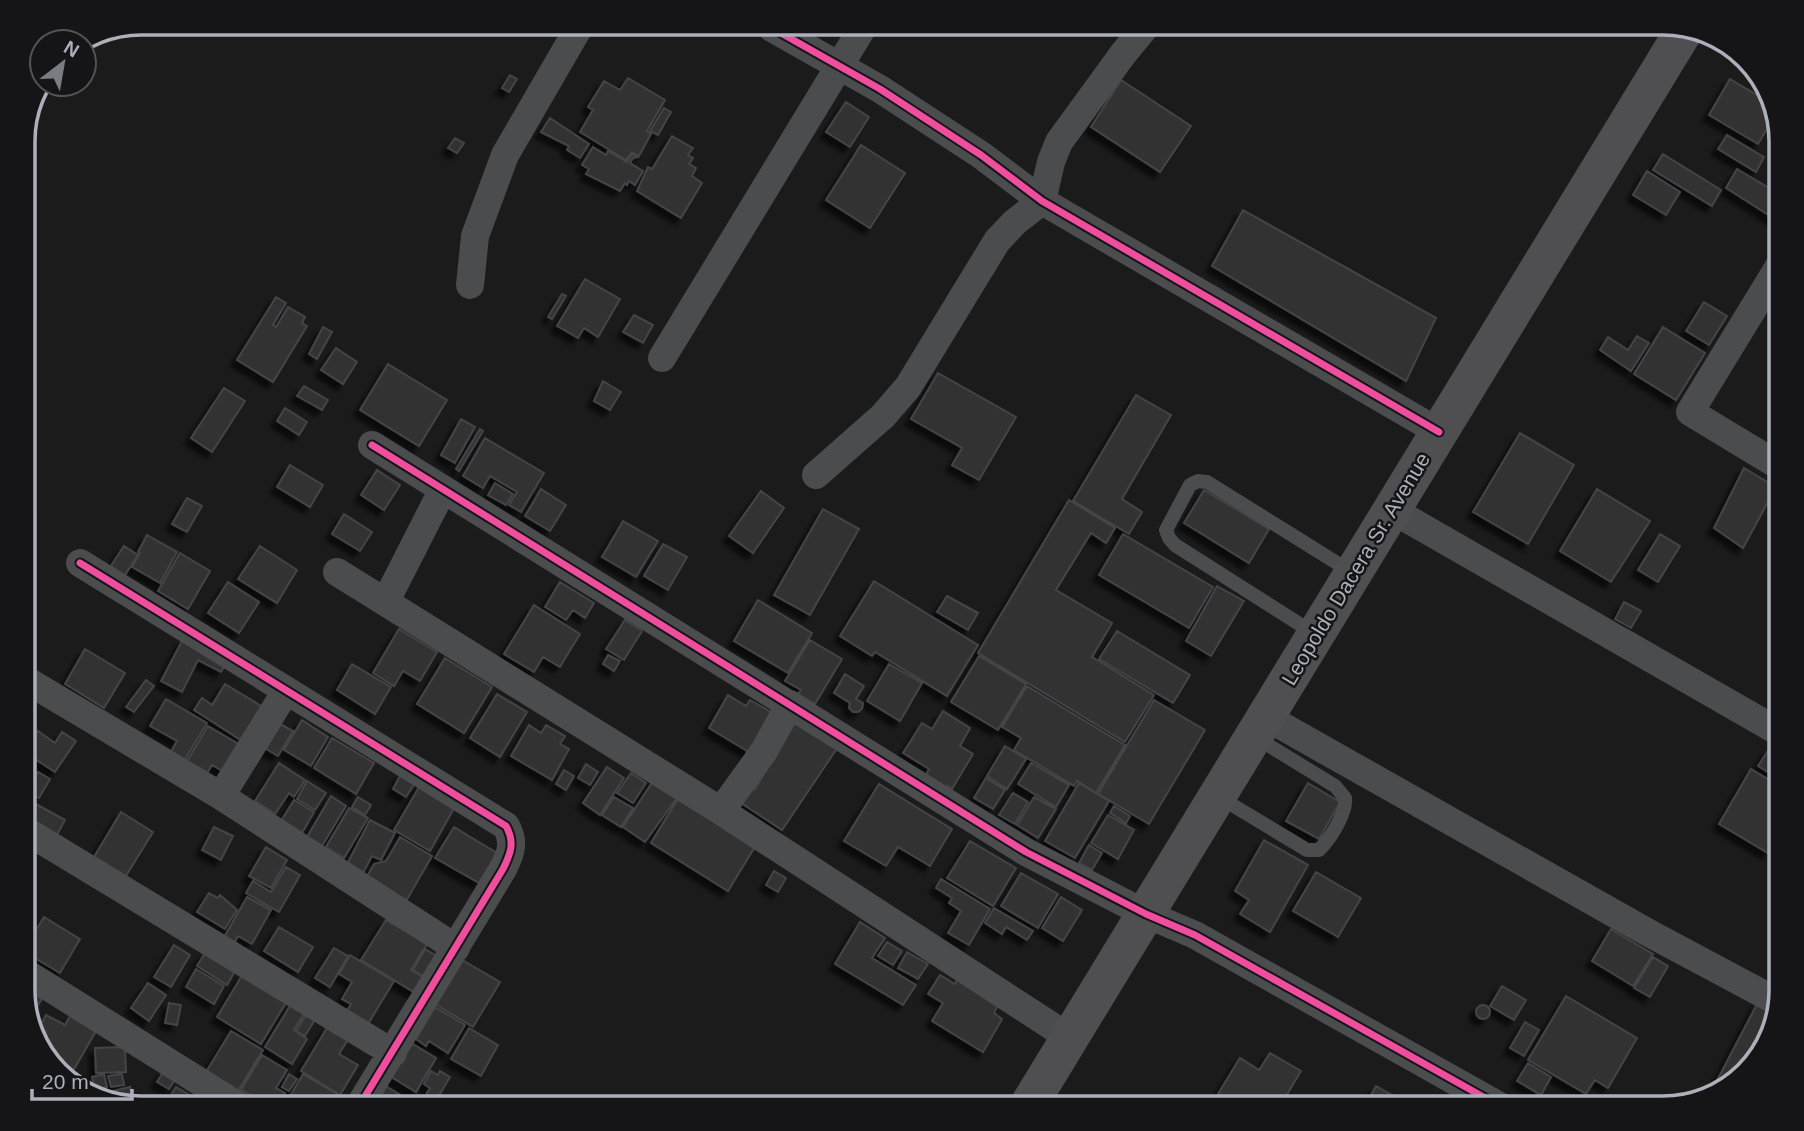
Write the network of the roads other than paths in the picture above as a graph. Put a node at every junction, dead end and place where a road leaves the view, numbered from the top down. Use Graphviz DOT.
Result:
graph roads {
  1 [pos="575,35"];
  2 [pos="784,35"];
  3 [pos="858,35"];
  4 [pos="1139,35"];
  5 [pos="1680,37"];
  6 [pos="840,67"];
  7 [pos="1042,201"];
  8 [pos="1769,283"];
  9 [pos="470,285"];
  10 [pos="662,358"];
  11 [pos="1439,432"];
  12 [pos="372,445"];
  13 [pos="1769,460"];
  14 [pos="816,475"];
  15 [pos="443,489"];
  16 [pos="1392,510"];
  17 [pos="80,563"];
  18 [pos="337,572"];
  19 [pos="1353,573"];
  20 [pos="386,601"];
  21 [pos="1317,634"];
  22 [pos="35,685"];
  23 [pos="286,691"];
  24 [pos="790,704"];
  25 [pos="1769,726"];
  26 [pos="1260,727"];
  27 [pos="221,796"];
  28 [pos="1218,797"];
  29 [pos="720,811"];
  30 [pos="35,836"];
  31 [pos="1146,914"];
  32 [pos="456,948"];
  33 [pos="35,978"];
  34 [pos="1769,997"];
  35 [pos="1070,1038"];
  36 [pos="393,1053"];
  37 [pos="224,1096"];
  38 [pos="366,1096"];
  39 [pos="1034,1096"];
  40 [pos="1482,1096"];
  1 -- 9 [label="street"];
  2 -- 6 [label="street"];
  3 -- 6 [label="street"];
  4 -- 7 [label="street"];
  5 -- 11 [label="main road, Leopoldo Dacera Sr. Avenue"];
  6 -- 7 [label="street"];
  6 -- 10 [label="street"];
  7 -- 11 [label="street"];
  7 -- 14 [label="street"];
  8 -- 13 [label="street"];
  11 -- 16 [label="main road, Leopoldo Dacera Sr. Avenue"];
  12 -- 15 [label="street"];
  15 -- 20 [label="street"];
  15 -- 24 [label="street"];
  16 -- 19 [label="main road, Leopoldo Dacera Sr. Avenue"];
  16 -- 25 [label="street"];
  17 -- 23 [label="street"];
  18 -- 20 [label="street"];
  19 -- 21 [label="main road, Leopoldo Dacera Sr. Avenue"];
  19 -- 21 [label="lane"];
  20 -- 29 [label="street"];
  21 -- 26 [label="main road, Leopoldo Dacera Sr. Avenue"];
  22 -- 27 [label="street"];
  23 -- 27 [label="street"];
  23 -- 32 [label="street"];
  24 -- 29 [label="street"];
  24 -- 31 [label="street"];
  26 -- 28 [label="main road, Leopoldo Dacera Sr. Avenue"];
  26 -- 28 [label="lane"];
  26 -- 34 [label="street"];
  27 -- 32 [label="street"];
  28 -- 31 [label="main road, Leopoldo Dacera Sr. Avenue"];
  29 -- 35 [label="street"];
  30 -- 36 [label="street"];
  31 -- 35 [label="main road, Leopoldo Dacera Sr. Avenue"];
  31 -- 40 [label="street"];
  32 -- 36 [label="street"];
  33 -- 37 [label="street"];
  35 -- 39 [label="main road, Leopoldo Dacera Sr. Avenue"];
  36 -- 38 [label="street"];
}
